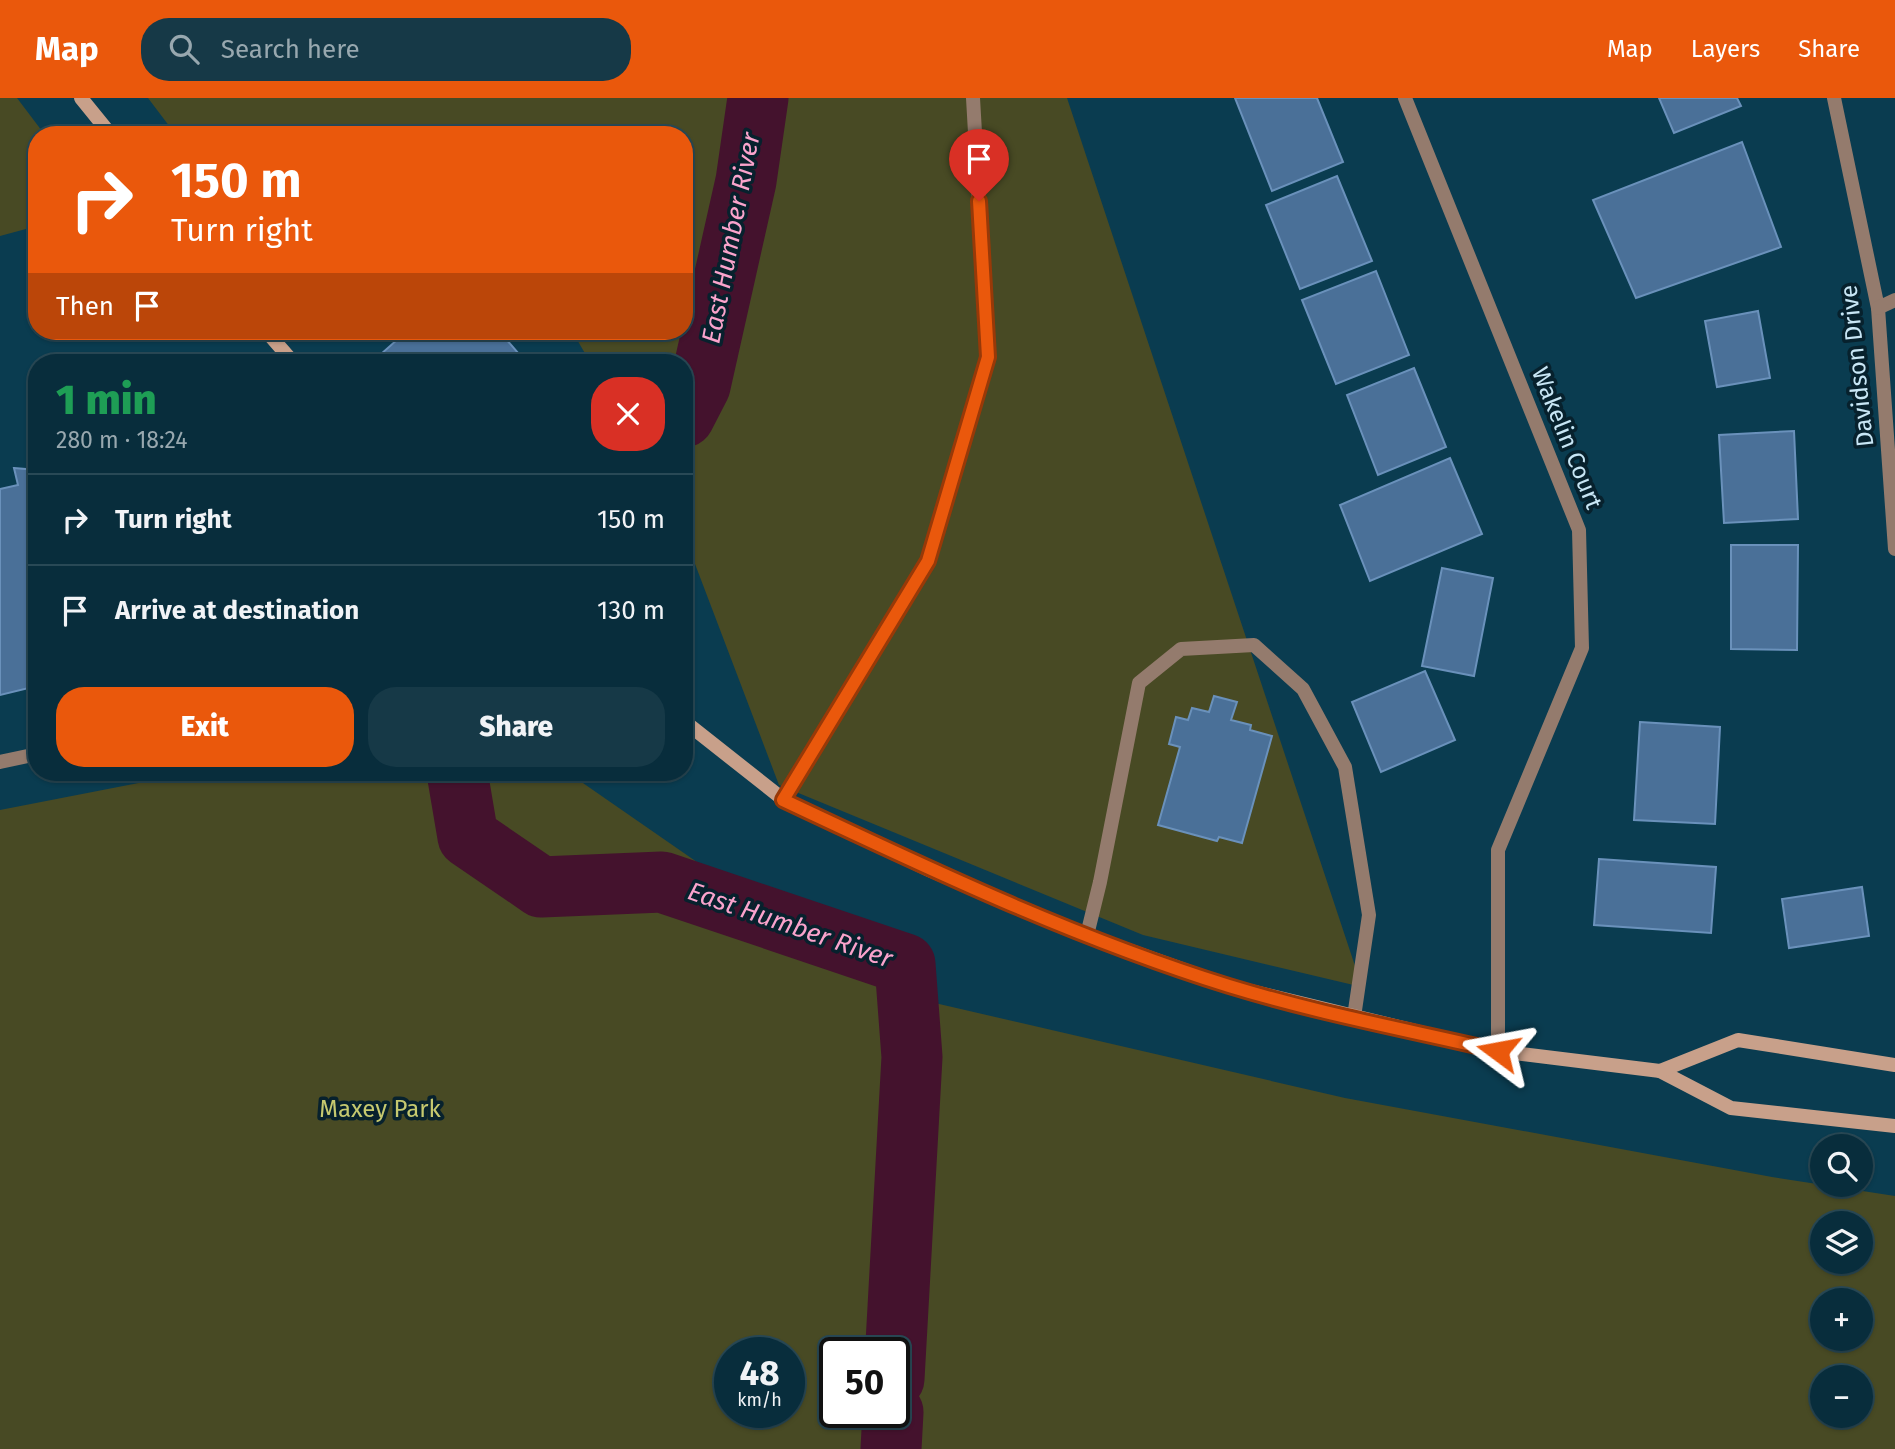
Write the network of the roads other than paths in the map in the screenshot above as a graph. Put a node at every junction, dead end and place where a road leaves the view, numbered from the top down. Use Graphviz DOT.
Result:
graph roads {
  1 [pos="81,98"];
  2 [pos="973,98"];
  3 [pos="1405,98"];
  4 [pos="1834,98"];
  5 [pos="104,126"];
  6 [pos="1895,300"];
  7 [pos="1878,308"];
  8 [pos="274,340"];
  9 [pos="286,354"];
  10 [pos="1895,549"];
  11 [pos="693,728"];
  12 [pos="28,756"];
  13 [pos="0,762"];
  14 [pos="783,800"];
  15 [pos="1087,935"];
  16 [pos="1354,1017"];
  17 [pos="1498,1051"];
  18 [pos="1895,1065"];
  19 [pos="1660,1071"];
  20 [pos="1895,1126"];
  1 -- 5 [label="main road"];
  2 -- 14 [label="street"];
  3 -- 17 [label="street, Wakelin Court"];
  4 -- 7 [label="street, Davidson Drive"];
  6 -- 7 [label="street"];
  7 -- 10 [label="street, Davidson Drive"];
  8 -- 9 [label="main road"];
  11 -- 14 [label="main road"];
  12 -- 13 [label="street"];
  14 -- 15 [label="main road"];
  15 -- 16 [label="main road"];
  15 -- 16 [label="street"];
  16 -- 17 [label="main road"];
  17 -- 19 [label="main road"];
  18 -- 19 [label="main road"];
  19 -- 20 [label="main road"];
}
